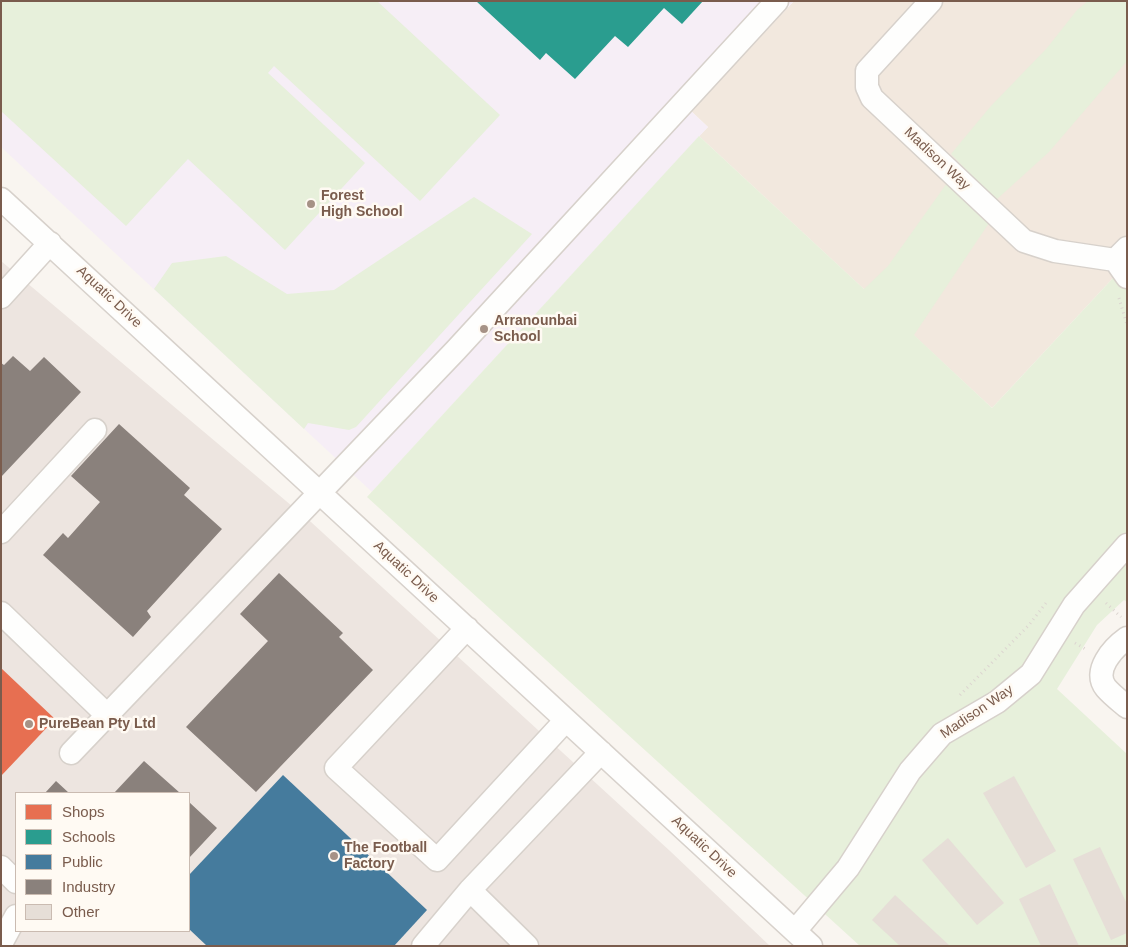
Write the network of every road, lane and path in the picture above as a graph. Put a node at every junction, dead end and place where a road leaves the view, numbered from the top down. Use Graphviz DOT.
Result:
graph roads {
  1 [pos="777,1"];
  2 [pos="931,1"];
  3 [pos="1,199"];
  4 [pos="50,243"];
  5 [pos="1122,271"];
  6 [pos="1,298"];
  7 [pos="1127,324"];
  8 [pos="95,430"];
  9 [pos="319,492"];
  10 [pos="1,532"];
  11 [pos="1127,545"];
  12 [pos="1089,586"];
  13 [pos="1,612"];
  14 [pos="1127,623"];
  15 [pos="467,628"];
  16 [pos="1057,632"];
  17 [pos="1127,638"];
  18 [pos="1105,661"];
  19 [pos="1127,708"];
  20 [pos="107,715"];
  21 [pos="566,720"];
  22 [pos="601,752"];
  23 [pos="71,753"];
  24 [pos="1,867"];
  25 [pos="15,881"];
  26 [pos="470,890"];
  27 [pos="15,918"];
  28 [pos="803,938"];
  29 [pos="3,943"];
  30 [pos="423,946"];
  31 [pos="527,946"];
  1 -- 9 [label="street"];
  2 -- 5 [label="street, Madison Way"];
  3 -- 4 [label="street, Aquatic Drive"];
  4 -- 6 [label="street"];
  4 -- 9 [label="street, Aquatic Drive"];
  5 -- 7 [label="path"];
  8 -- 10 [label="street"];
  9 -- 15 [label="street, Aquatic Drive"];
  9 -- 20 [label="street"];
  11 -- 12 [label="street, Madison Way"];
  12 -- 14 [label="path"];
  12 -- 16 [label="street, Madison Way"];
  13 -- 20 [label="street"];
  15 -- 21 [label="street, Aquatic Drive"];
  15 -- 21 [label="street"];
  16 -- 18 [label="path"];
  16 -- 28 [label="street, Madison Way"];
  17 -- 18 [label="street"];
  18 -- 19 [label="street"];
  20 -- 23 [label="street"];
  21 -- 22 [label="street, Aquatic Drive"];
  22 -- 26 [label="street"];
  22 -- 28 [label="street, Aquatic Drive"];
  24 -- 25 [label="street"];
  26 -- 30 [label="street"];
  26 -- 31 [label="street"];
  27 -- 29 [label="street"];
}
